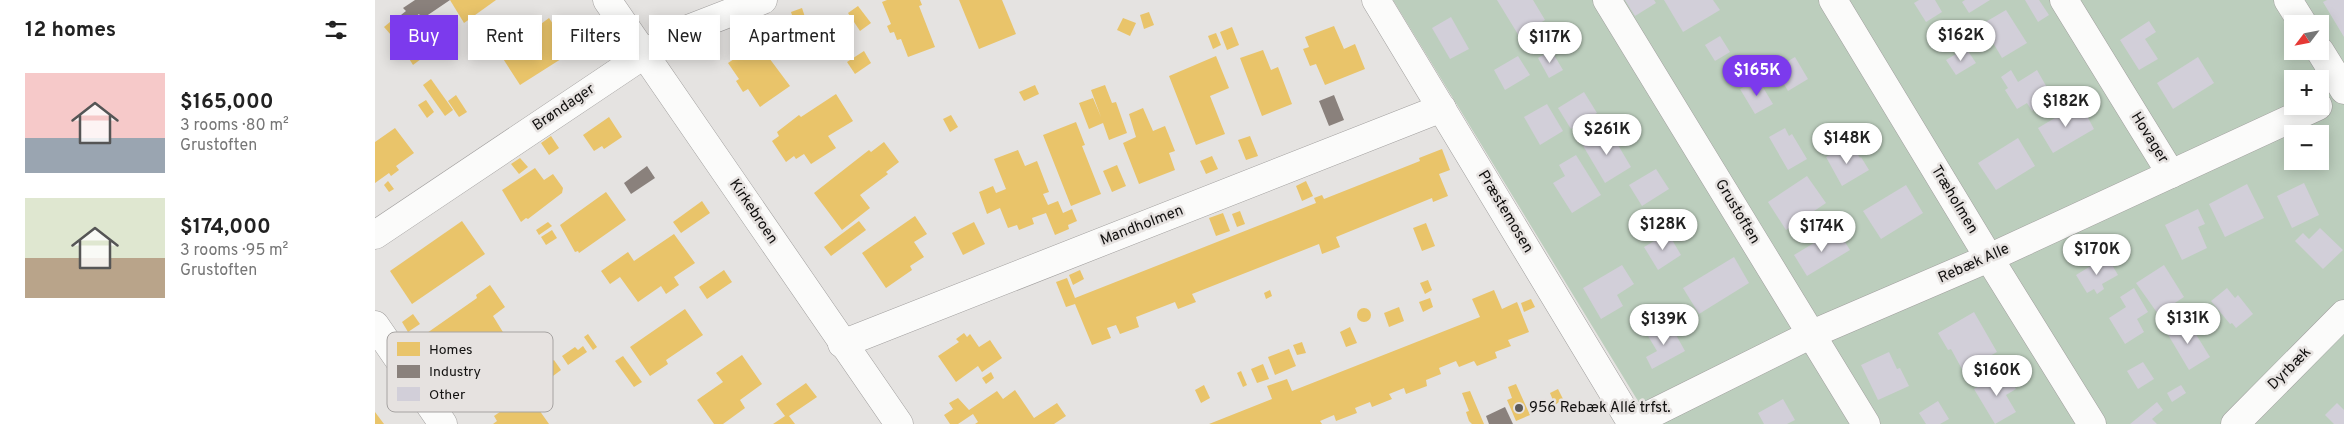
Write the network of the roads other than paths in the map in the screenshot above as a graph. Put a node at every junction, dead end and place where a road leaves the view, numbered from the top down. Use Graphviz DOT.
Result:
graph roads {
  1 [pos="607,0"];
  2 [pos="763,0"];
  3 [pos="1376,0"];
  4 [pos="1607,0"];
  5 [pos="1833,0"];
  6 [pos="2064,0"];
  7 [pos="2288,0"];
  8 [pos="2297,15"];
  9 [pos="645,53"];
  10 [pos="2326,60"];
  11 [pos="2344,90"];
  12 [pos="2344,94"];
  13 [pos="2329,101"];
  14 [pos="1442,108"];
  15 [pos="2299,115"];
  16 [pos="2171,174"];
  17 [pos="375,235"];
  18 [pos="1989,258"];
  19 [pos="2344,314"];
  20 [pos="375,325"];
  21 [pos="1812,334"];
  22 [pos="387,342"];
  23 [pos="842,344"];
  24 [pos="435,412"];
  25 [pos="443,424"];
  26 [pos="899,424"];
  27 [pos="1632,424"];
  28 [pos="1866,424"];
  29 [pos="2092,424"];
  30 [pos="2235,424"];
  1 -- 9 [label="street, Kirkebroen"];
  2 -- 9 [label="street, Brøndager"];
  3 -- 14 [label="street, Præstemosen"];
  4 -- 21 [label="street, Grustoften"];
  5 -- 18 [label="street, Træholmen"];
  6 -- 16 [label="street, Hovager"];
  7 -- 8 [label="street"];
  9 -- 17 [label="street, Brøndager"];
  9 -- 23 [label="street, Kirkebroen"];
  10 -- 11 [label="street"];
  12 -- 13 [label="street, Rebæk Alle"];
  14 -- 23 [label="street, Mandholmen"];
  14 -- 27 [label="street, Præstemosen"];
  15 -- 16 [label="street, Rebæk Alle"];
  16 -- 18 [label="street, Rebæk Alle"];
  18 -- 21 [label="street, Rebæk Alle"];
  18 -- 29 [label="street, Træholmen"];
  19 -- 30 [label="street, Dyrbæk"];
  20 -- 22 [label="street"];
  21 -- 27 [label="street, Rebæk Alle"];
  21 -- 28 [label="street, Grustoften"];
  23 -- 26 [label="street, Kirkebroen"];
  24 -- 25 [label="street"];
}
